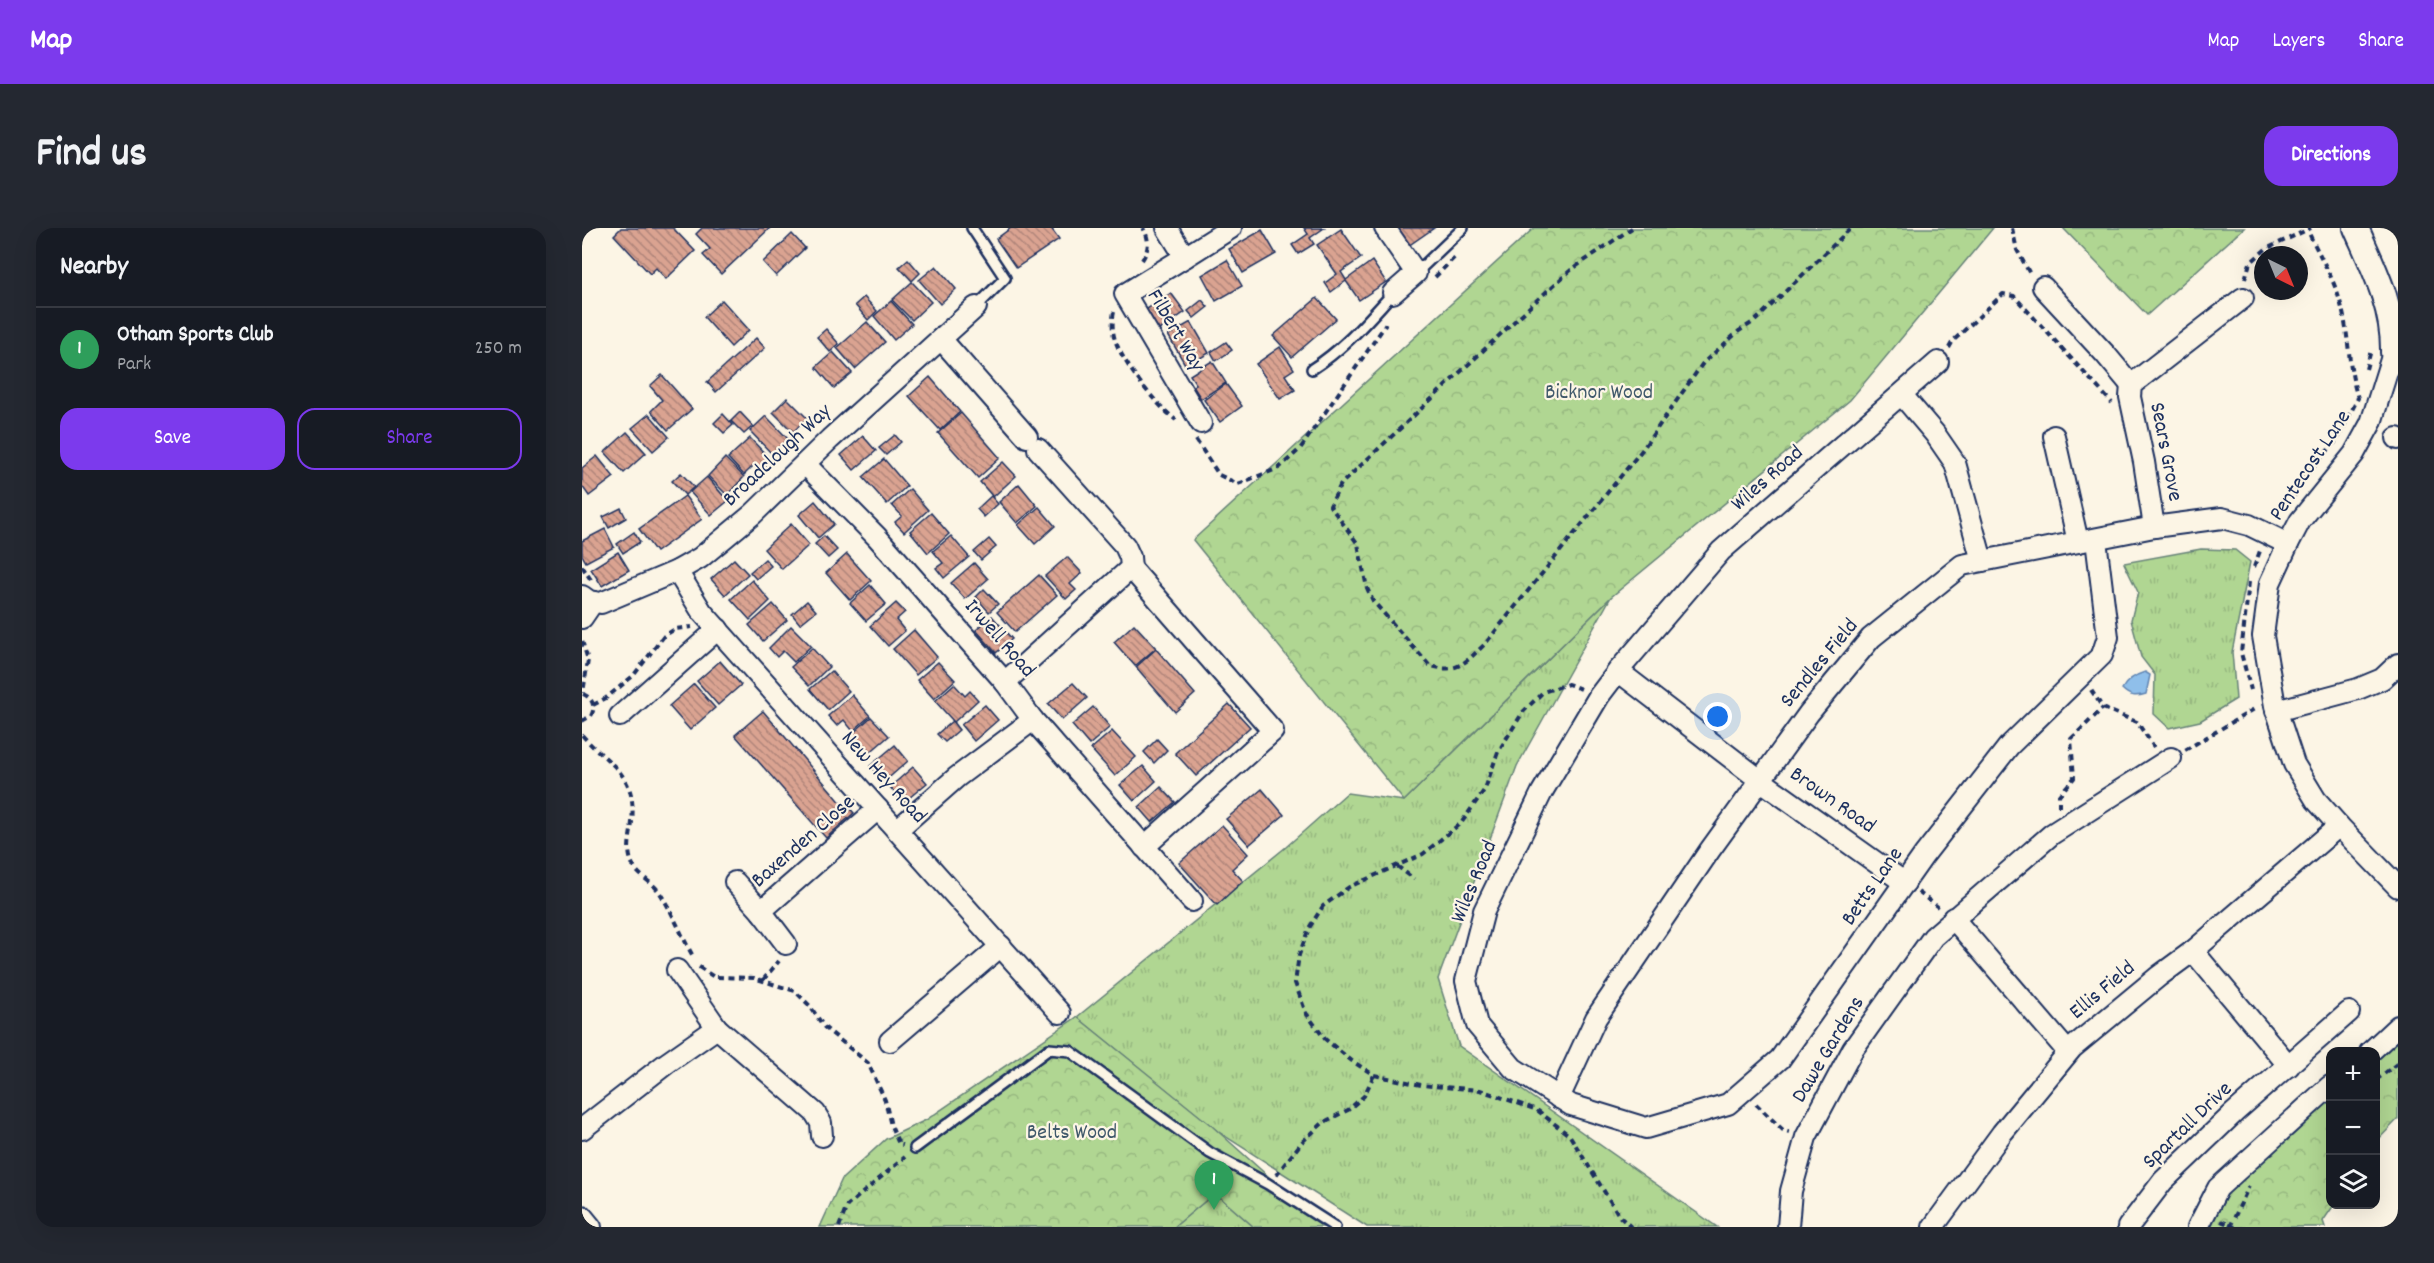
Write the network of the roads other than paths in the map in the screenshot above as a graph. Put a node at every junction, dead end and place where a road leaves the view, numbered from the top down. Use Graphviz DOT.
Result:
graph roads {
  1 [pos="972,228"];
  2 [pos="1167,228"];
  3 [pos="1231,228"];
  4 [pos="1385,228"];
  5 [pos="1463,228"];
  6 [pos="2356,228"];
  7 [pos="1185,257"];
  8 [pos="1422,278"];
  9 [pos="2043,288"];
  10 [pos="1393,292"];
  11 [pos="2243,298"];
  12 [pos="976,307"];
  13 [pos="941,339"];
  14 [pos="2388,349"];
  15 [pos="1938,362"];
  16 [pos="1312,369"];
  17 [pos="2131,385"];
  18 [pos="1902,395"];
  19 [pos="1192,428"];
  20 [pos="2054,436"];
  21 [pos="805,464"];
  22 [pos="2154,527"];
  23 [pos="2087,541"];
  24 [pos="2288,544"];
  25 [pos="1982,561"];
  26 [pos="1131,568"];
  27 [pos="677,571"];
  28 [pos="587,604"];
  29 [pos="714,632"];
  30 [pos="2398,664"];
  31 [pos="1617,671"];
  32 [pos="1005,682"];
  33 [pos="2276,711"];
  34 [pos="620,716"];
  35 [pos="1033,720"];
  36 [pos="2171,758"];
  37 [pos="1760,780"];
  38 [pos="878,809"];
  39 [pos="2339,826"];
  40 [pos="897,830"];
  41 [pos="1144,847"];
  42 [pos="2394,875"];
  43 [pos="735,882"];
  44 [pos="1905,883"];
  45 [pos="1192,901"];
  46 [pos="761,911"];
  47 [pos="1953,918"];
  48 [pos="786,944"];
  49 [pos="1001,946"];
  50 [pos="2193,951"];
  51 [pos="677,970"];
  52 [pos="2349,1012"];
  53 [pos="1060,1013"];
  54 [pos="2398,1026"];
  55 [pos="717,1028"];
  56 [pos="890,1041"];
  57 [pos="2375,1047"];
  58 [pos="2068,1052"];
  59 [pos="2289,1066"];
  60 [pos="2326,1091"];
  61 [pos="1559,1098"];
  62 [pos="582,1129"];
  63 [pos="822,1136"];
  64 [pos="915,1148"];
  65 [pos="582,1216"];
  66 [pos="591,1227"];
  67 [pos="1335,1227"];
  68 [pos="1788,1227"];
  69 [pos="1933,1227"];
  70 [pos="2128,1227"];
  71 [pos="2198,1227"];
  1 -- 12 [label="lane"];
  2 -- 7 [label="street"];
  3 -- 7 [label="street, Filbert Way"];
  4 -- 8 [label="street"];
  5 -- 8 [label="lane"];
  6 -- 14 [label="street"];
  7 -- 19 [label="street, Filbert Way"];
  8 -- 10 [label="street"];
  9 -- 17 [label="street, Sears Grove"];
  10 -- 16 [label="lane"];
  11 -- 17 [label="street, Sears Grove"];
  12 -- 13 [label="street, Broadclough Way"];
  13 -- 21 [label="street, Broadclough Way"];
  13 -- 26 [label="street"];
  14 -- 24 [label="street, Pentecost Lane"];
  15 -- 18 [label="street, Wiles Road"];
  17 -- 22 [label="street, Sears Grove"];
  18 -- 25 [label="street"];
  18 -- 31 [label="street, Wiles Road"];
  20 -- 23 [label="street, Betts Lane"];
  21 -- 27 [label="street, Broadclough Way"];
  21 -- 32 [label="street, Irwell Road"];
  22 -- 23 [label="street, Sendles Field"];
  22 -- 24 [label="street, Sendles Field"];
  23 -- 25 [label="street, Sendles Field"];
  23 -- 44 [label="street, Betts Lane"];
  24 -- 33 [label="street, Pentecost Lane"];
  25 -- 37 [label="street, Sendles Field"];
  26 -- 32 [label="street"];
  26 -- 41 [label="street"];
  27 -- 28 [label="street, Broadclough Way"];
  27 -- 29 [label="street, New Hey Road"];
  29 -- 34 [label="street"];
  29 -- 38 [label="street, New Hey Road"];
  30 -- 33 [label="street"];
  31 -- 37 [label="street"];
  31 -- 61 [label="street, Wiles Road"];
  32 -- 35 [label="street, Irwell Road"];
  33 -- 39 [label="street, Pentecost Lane"];
  35 -- 40 [label="street"];
  35 -- 41 [label="street, Irwell Road"];
  36 -- 47 [label="street, Dawe Gardens"];
  37 -- 44 [label="street, Brown Road"];
  37 -- 61 [label="street, Sendles Field"];
  38 -- 40 [label="street, New Hey Road"];
  38 -- 46 [label="street, Baxenden Close"];
  39 -- 42 [label="street, Pentecost Lane"];
  39 -- 50 [label="street, Ellis Field"];
  40 -- 49 [label="street, New Hey Road"];
  41 -- 45 [label="street, Irwell Road"];
  43 -- 46 [label="street, Baxenden Close"];
  44 -- 61 [label="street, Betts Lane"];
  46 -- 48 [label="street, Baxenden Close"];
  47 -- 58 [label="street"];
  47 -- 68 [label="street, Dawe Gardens"];
  49 -- 53 [label="street, New Hey Road"];
  49 -- 56 [label="street"];
  50 -- 58 [label="street, Ellis Field"];
  50 -- 59 [label="street"];
  51 -- 55 [label="street"];
  52 -- 59 [label="street, Spartall Drive"];
  54 -- 57 [label="street"];
  55 -- 62 [label="street"];
  55 -- 63 [label="street"];
  58 -- 69 [label="street, Ellis Field"];
  59 -- 70 [label="street, Spartall Drive"];
  60 -- 71 [label="street"];
  64 -- 67 [label="lane"];
  65 -- 66 [label="street"];
}
